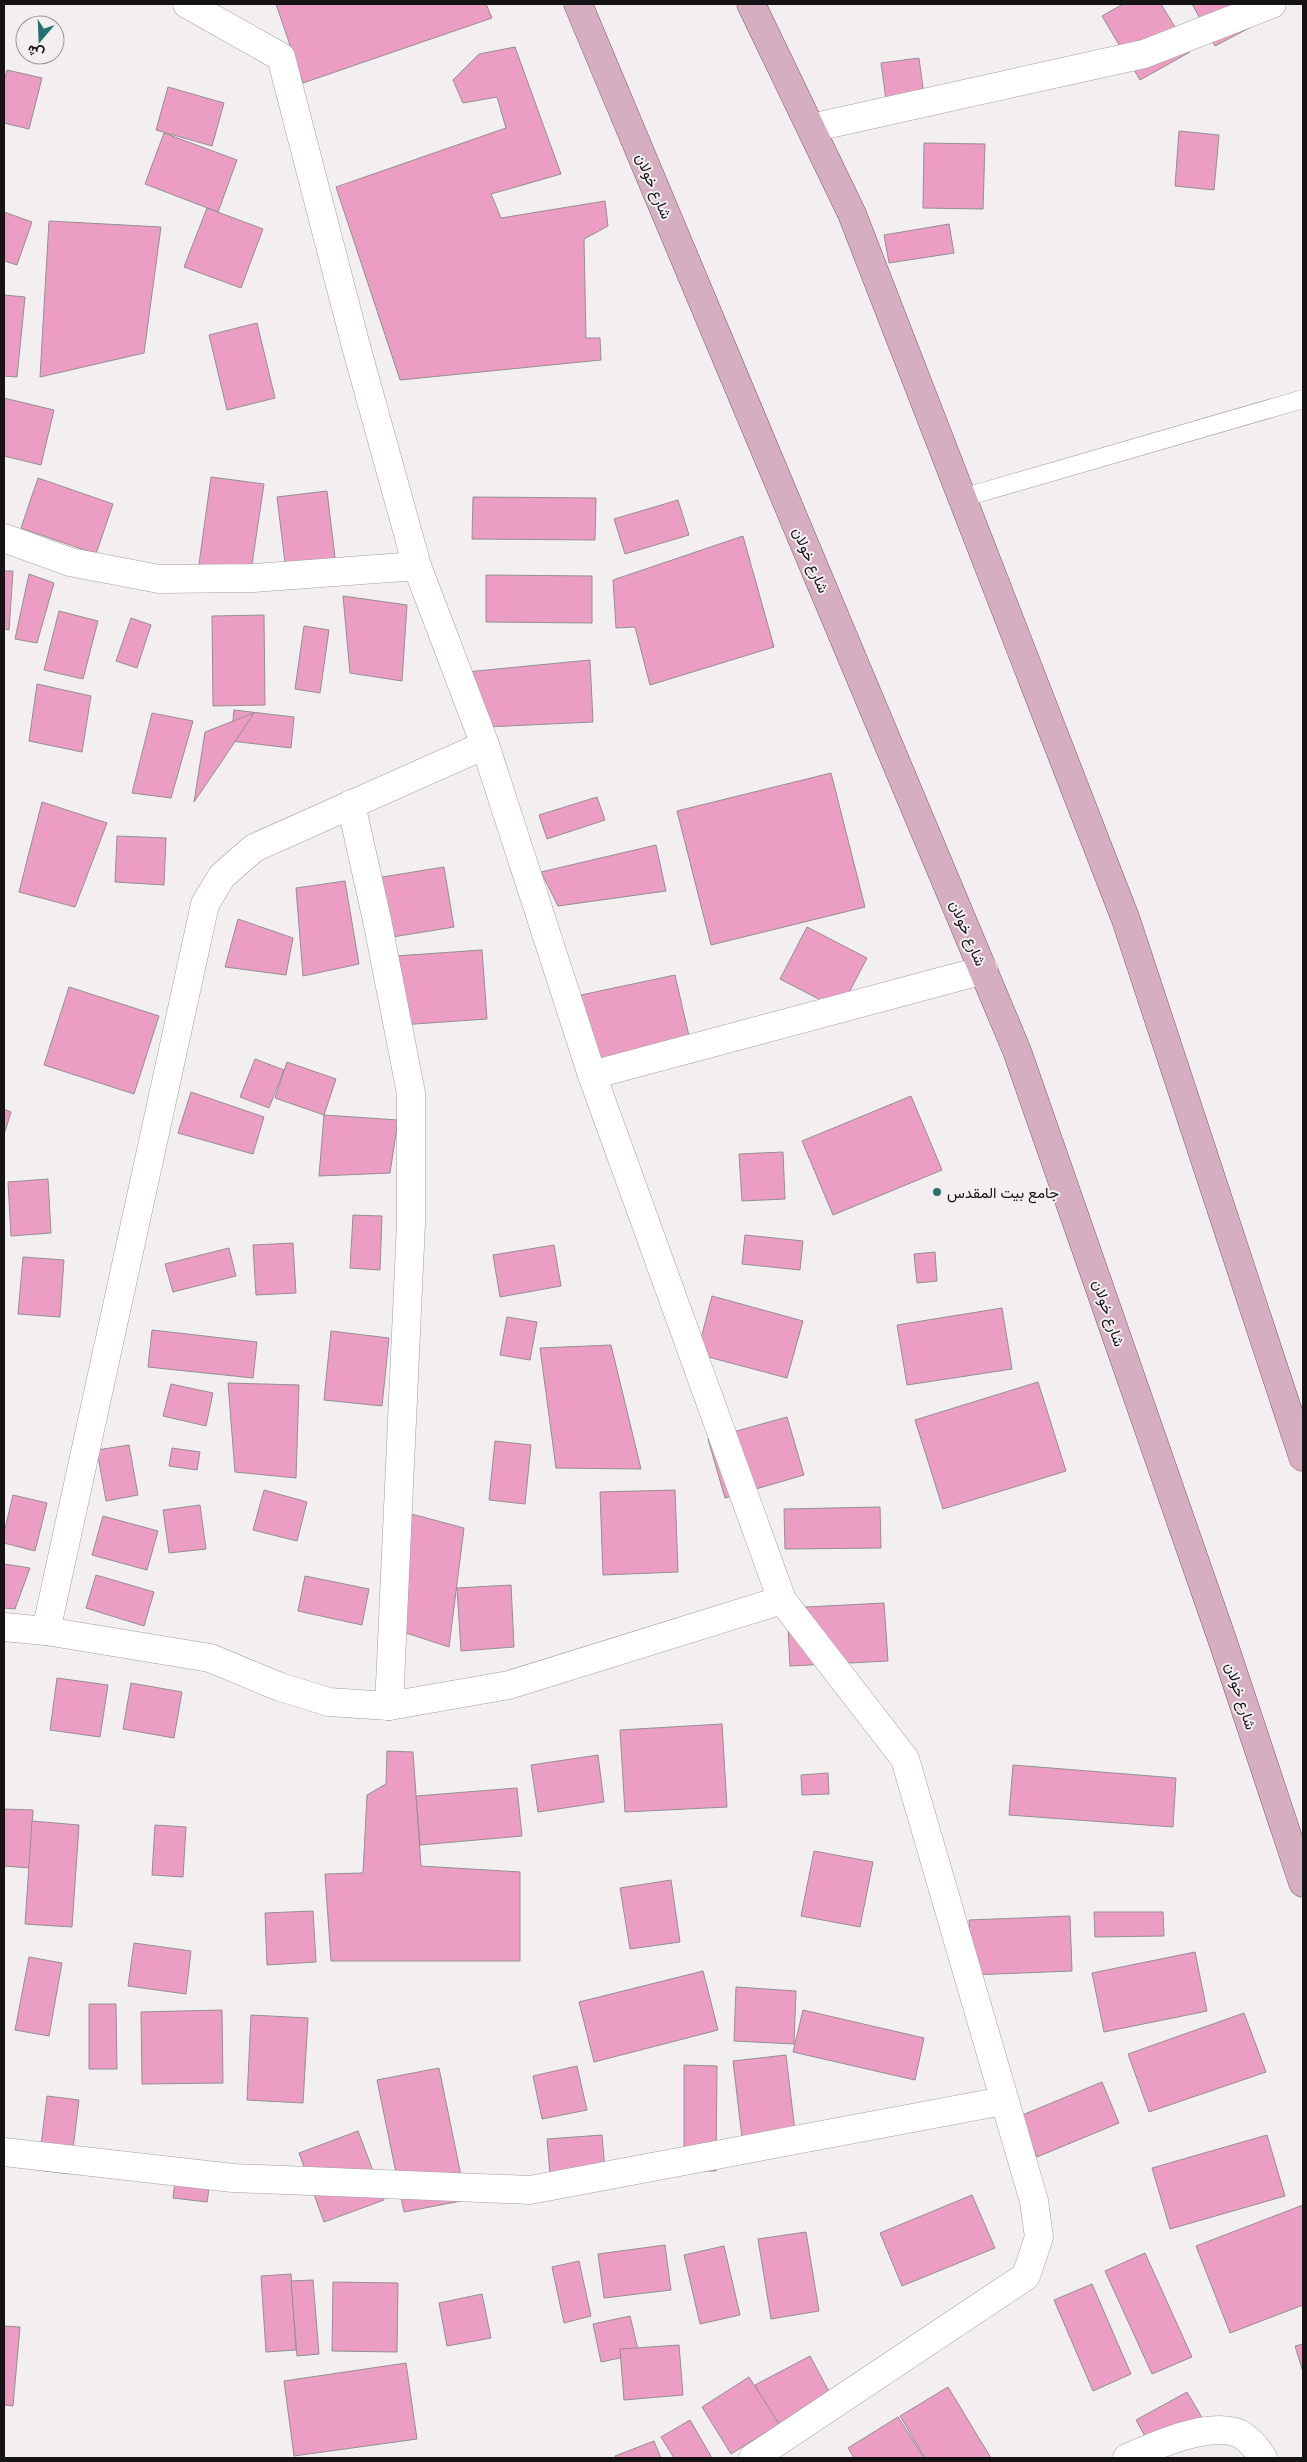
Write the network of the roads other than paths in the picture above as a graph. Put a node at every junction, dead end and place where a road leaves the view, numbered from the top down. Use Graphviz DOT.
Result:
graph roads {
  1 [pos="187,4"];
  2 [pos="578,4"];
  3 [pos="751,4"];
  4 [pos="1272,4"];
  5 [pos="811,128"];
  6 [pos="1303,398"];
  7 [pos="962,498"];
  8 [pos="4,538"];
  9 [pos="417,566"];
  10 [pos="485,745"];
  11 [pos="351,804"];
  12 [pos="984,970"];
  13 [pos="592,1074"];
  14 [pos="1303,1457"];
  15 [pos="782,1600"];
  16 [pos="4,1627"];
  17 [pos="46,1631"];
  18 [pos="389,1706"];
  19 [pos="1303,1884"];
  20 [pos="1004,2101"];
  21 [pos="4,2152"];
  22 [pos="753,2458"];
  23 [pos="1127,2458"];
  24 [pos="1263,2458"];
  1 -- 9 [label="street"];
  2 -- 12 [label="main road, شارع خولان"];
  3 -- 5 [label="main road"];
  4 -- 5 [label="street"];
  5 -- 7 [label="main road"];
  6 -- 7 [label="lane"];
  7 -- 14 [label="main road"];
  8 -- 9 [label="street"];
  9 -- 10 [label="street"];
  10 -- 11 [label="street"];
  10 -- 13 [label="street"];
  11 -- 17 [label="street"];
  11 -- 18 [label="street"];
  12 -- 13 [label="street"];
  12 -- 19 [label="main road, شارع خولان"];
  13 -- 15 [label="street"];
  15 -- 18 [label="street"];
  15 -- 20 [label="street"];
  16 -- 17 [label="street"];
  17 -- 18 [label="street"];
  20 -- 21 [label="street"];
  20 -- 22 [label="street"];
  23 -- 24 [label="street"];
}
